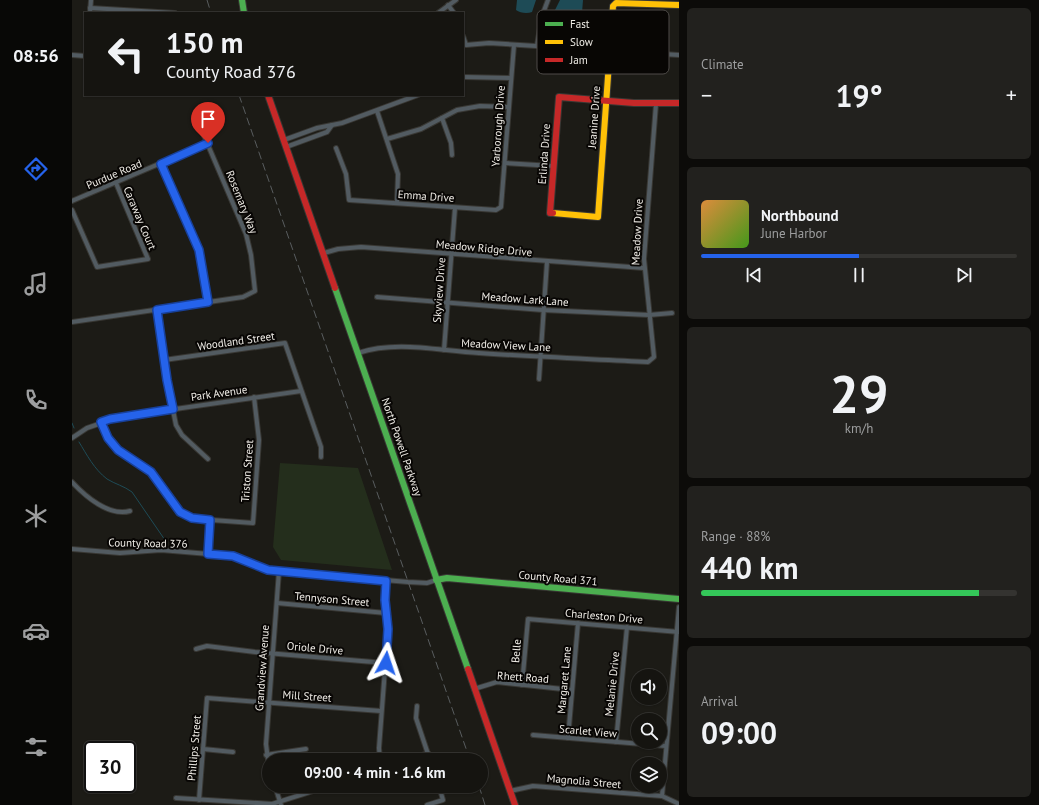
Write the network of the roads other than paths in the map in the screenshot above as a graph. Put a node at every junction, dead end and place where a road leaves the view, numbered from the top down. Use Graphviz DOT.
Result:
graph roads {
  1 [pos="91,0"];
  2 [pos="242,0"];
  3 [pos="456,0"];
  4 [pos="548,0"];
  5 [pos="448,5"];
  6 [pos="679,5"];
  7 [pos="544,10"];
  8 [pos="613,10"];
  9 [pos="90,11"];
  10 [pos="132,12"];
  11 [pos="244,12"];
  12 [pos="439,12"];
  13 [pos="453,12"];
  14 [pos="464,39"];
  15 [pos="514,45"];
  16 [pos="537,46"];
  17 [pos="669,54"];
  18 [pos="72,55"];
  19 [pos="679,55"];
  20 [pos="84,56"];
  21 [pos="607,74"];
  22 [pos="464,77"];
  23 [pos="510,78"];
  24 [pos="268,96"];
  25 [pos="415,96"];
  26 [pos="605,101"];
  27 [pos="656,104"];
  28 [pos="679,104"];
  29 [pos="508,107"];
  30 [pos="377,111"];
  31 [pos="442,118"];
  32 [pos="199,124"];
  33 [pos="333,125"];
  34 [pos="387,139"];
  35 [pos="284,140"];
  36 [pos="208,143"];
  37 [pos="286,147"];
  38 [pos="336,148"];
  39 [pos="452,155"];
  40 [pos="505,163"];
  41 [pos="161,164"];
  42 [pos="553,166"];
  43 [pos="116,183"];
  44 [pos="72,201"];
  45 [pos="397,203"];
  46 [pos="455,208"];
  47 [pos="501,208"];
  48 [pos="72,210"];
  49 [pos="550,213"];
  50 [pos="324,253"];
  51 [pos="451,255"];
  52 [pos="547,262"];
  53 [pos="644,268"];
  54 [pos="377,297"];
  55 [pos="208,302"];
  56 [pos="448,303"];
  57 [pos="157,310"];
  58 [pos="543,310"];
  59 [pos="672,313"];
  60 [pos="649,316"];
  61 [pos="72,322"];
  62 [pos="444,350"];
  63 [pos="358,353"];
  64 [pos="540,356"];
  65 [pos="164,360"];
  66 [pos="652,360"];
  67 [pos="539,379"];
  68 [pos="301,390"];
  69 [pos="254,397"];
  70 [pos="173,409"];
  71 [pos="101,422"];
  72 [pos="72,438"];
  73 [pos="321,457"];
  74 [pos="208,460"];
  75 [pos="72,482"];
  76 [pos="130,511"];
  77 [pos="210,520"];
  78 [pos="72,549"];
  79 [pos="208,554"];
  80 [pos="279,571"];
  81 [pos="436,580"];
  82 [pos="386,581"];
  83 [pos="679,599"];
  84 [pos="277,603"];
  85 [pos="679,607"];
  86 [pos="386,613"];
  87 [pos="528,619"];
  88 [pos="578,623"];
  89 [pos="627,627"];
  90 [pos="678,632"];
  91 [pos="196,649"];
  92 [pos="272,653"];
  93 [pos="386,663"];
  94 [pos="522,685"];
  95 [pos="474,689"];
  96 [pos="572,690"];
  97 [pos="207,698"];
  98 [pos="269,702"];
  99 [pos="418,706"];
  100 [pos="382,711"];
  101 [pos="533,735"];
  102 [pos="667,736"];
  103 [pos="568,738"];
  104 [pos="616,742"];
  105 [pos="631,743"];
  106 [pos="203,749"];
  107 [pos="306,749"];
  108 [pos="666,749"];
  109 [pos="233,752"];
  110 [pos="266,753"];
  111 [pos="279,753"];
  112 [pos="380,753"];
  113 [pos="428,753"];
  114 [pos="510,791"];
  115 [pos="277,793"];
  116 [pos="310,793"];
  117 [pos="441,793"];
  118 [pos="662,796"];
  119 [pos="176,798"];
  120 [pos="199,800"];
  121 [pos="281,804"];
  122 [pos="679,804"];
  123 [pos="427,805"];
  124 [pos="515,805"];
  1 -- 9 [label="street"];
  2 -- 11 [label="street"];
  3 -- 5 [label="street"];
  4 -- 7 [label="street"];
  5 -- 12 [label="street"];
  5 -- 13 [label="street"];
  6 -- 8 [label="street, Jeanine Drive"];
  9 -- 10 [label="street"];
  14 -- 15 [label="street"];
  15 -- 16 [label="street"];
  15 -- 23 [label="street, Yarborough Drive"];
  17 -- 19 [label="street"];
  18 -- 20 [label="street"];
  21 -- 26 [label="street, Jeanine Drive"];
  22 -- 23 [label="street"];
  23 -- 29 [label="street, Yarborough Drive"];
  24 -- 35 [label="street, North Powell Parkway"];
  25 -- 30 [label="street"];
  26 -- 27 [label="street"];
  26 -- 42 [label="street, Erlinda Drive"];
  26 -- 49 [label="street, Jeanine Drive"];
  27 -- 28 [label="street"];
  27 -- 53 [label="street, Meadow Drive"];
  29 -- 31 [label="street"];
  29 -- 40 [label="street, Yarborough Drive"];
  30 -- 33 [label="street"];
  30 -- 34 [label="street"];
  31 -- 34 [label="street"];
  31 -- 39 [label="street"];
  32 -- 36 [label="street, Rosemary Way"];
  33 -- 35 [label="street"];
  33 -- 37 [label="street"];
  34 -- 45 [label="street"];
  35 -- 37 [label="street, North Powell Parkway"];
  36 -- 41 [label="street, Purdue Road"];
  36 -- 55 [label="street, Rosemary Way"];
  37 -- 50 [label="street, North Powell Parkway"];
  38 -- 45 [label="street, Emma Drive"];
  40 -- 42 [label="street"];
  40 -- 47 [label="street, Yarborough Drive"];
  41 -- 43 [label="street, Purdue Road"];
  41 -- 55 [label="street"];
  42 -- 49 [label="street, Erlinda Drive"];
  43 -- 44 [label="street, Purdue Road"];
  43 -- 48 [label="street, Caraway Court"];
  45 -- 46 [label="street, Emma Drive"];
  46 -- 47 [label="street, Emma Drive"];
  46 -- 51 [label="street, Skyview Drive"];
  50 -- 51 [label="street, Meadow Ridge Drive"];
  50 -- 63 [label="street, North Powell Parkway"];
  51 -- 52 [label="street, Meadow Ridge Drive"];
  51 -- 56 [label="street, Skyview Drive"];
  52 -- 53 [label="street, Meadow Ridge Drive"];
  52 -- 58 [label="street"];
  53 -- 60 [label="street, Meadow Drive"];
  54 -- 56 [label="street, Meadow Lark Lane"];
  55 -- 57 [label="street"];
  56 -- 58 [label="street, Meadow Lark Lane"];
  56 -- 62 [label="street, Skyview Drive"];
  57 -- 61 [label="street"];
  57 -- 65 [label="street"];
  58 -- 60 [label="street, Meadow Lark Lane"];
  58 -- 64 [label="street"];
  59 -- 60 [label="street, Meadow Lark Lane"];
  60 -- 66 [label="street, Meadow Drive"];
  62 -- 63 [label="street, Meadow View Lane"];
  62 -- 64 [label="street, Meadow View Lane"];
  63 -- 81 [label="street, North Powell Parkway"];
  64 -- 66 [label="street, Meadow View Lane"];
  64 -- 67 [label="street"];
  65 -- 68 [label="street, Woodland Street"];
  65 -- 70 [label="street"];
  68 -- 69 [label="street, Park Avenue"];
  68 -- 73 [label="street"];
  69 -- 70 [label="street, Park Avenue"];
  69 -- 77 [label="street, Triston Street"];
  70 -- 71 [label="street, Park Avenue"];
  70 -- 74 [label="street"];
  71 -- 72 [label="street, Park Avenue"];
  71 -- 77 [label="street"];
  75 -- 76 [label="street"];
  77 -- 79 [label="street"];
  78 -- 79 [label="street, County Road 376"];
  79 -- 80 [label="street, County Road 376"];
  80 -- 82 [label="street, County Road 376"];
  80 -- 84 [label="street, Grandview Avenue"];
  81 -- 82 [label="street, County Road 376"];
  81 -- 83 [label="street, County Road 371"];
  81 -- 95 [label="street, North Powell Parkway"];
  82 -- 86 [label="street"];
  84 -- 86 [label="street, Tennyson Street"];
  84 -- 92 [label="street, Grandview Avenue"];
  85 -- 90 [label="street"];
  86 -- 93 [label="street"];
  87 -- 88 [label="street, Charleston Drive"];
  87 -- 94 [label="street, Belle"];
  88 -- 89 [label="street, Charleston Drive"];
  88 -- 96 [label="street, Margaret Lane"];
  89 -- 90 [label="street, Charleston Drive"];
  89 -- 104 [label="street, Melanie Drive"];
  90 -- 102 [label="street"];
  91 -- 92 [label="street, Oriole Drive"];
  92 -- 93 [label="street, Oriole Drive"];
  92 -- 98 [label="street, Grandview Avenue"];
  93 -- 100 [label="street"];
  94 -- 95 [label="street, Rhett Road"];
  94 -- 96 [label="street, Rhett Road"];
  95 -- 114 [label="street, North Powell Parkway"];
  96 -- 103 [label="street, Margaret Lane"];
  97 -- 98 [label="street, Mill Street"];
  97 -- 106 [label="street, Phillips Street"];
  98 -- 100 [label="street, Mill Street"];
  98 -- 110 [label="street, Grandview Avenue"];
  99 -- 113 [label="street"];
  100 -- 112 [label="street"];
  101 -- 103 [label="street, Scarlet View"];
  103 -- 104 [label="street, Scarlet View"];
  104 -- 105 [label="street, Scarlet View"];
  106 -- 109 [label="street"];
  106 -- 120 [label="street, Phillips Street"];
  107 -- 111 [label="street"];
  108 -- 118 [label="street"];
  114 -- 118 [label="street, Magnolia Street"];
  114 -- 124 [label="street, North Powell Parkway"];
  115 -- 121 [label="street"];
  116 -- 121 [label="street"];
  117 -- 123 [label="street"];
  118 -- 122 [label="street, Magnolia Street"];
  119 -- 120 [label="street"];
  120 -- 121 [label="street"];
}
